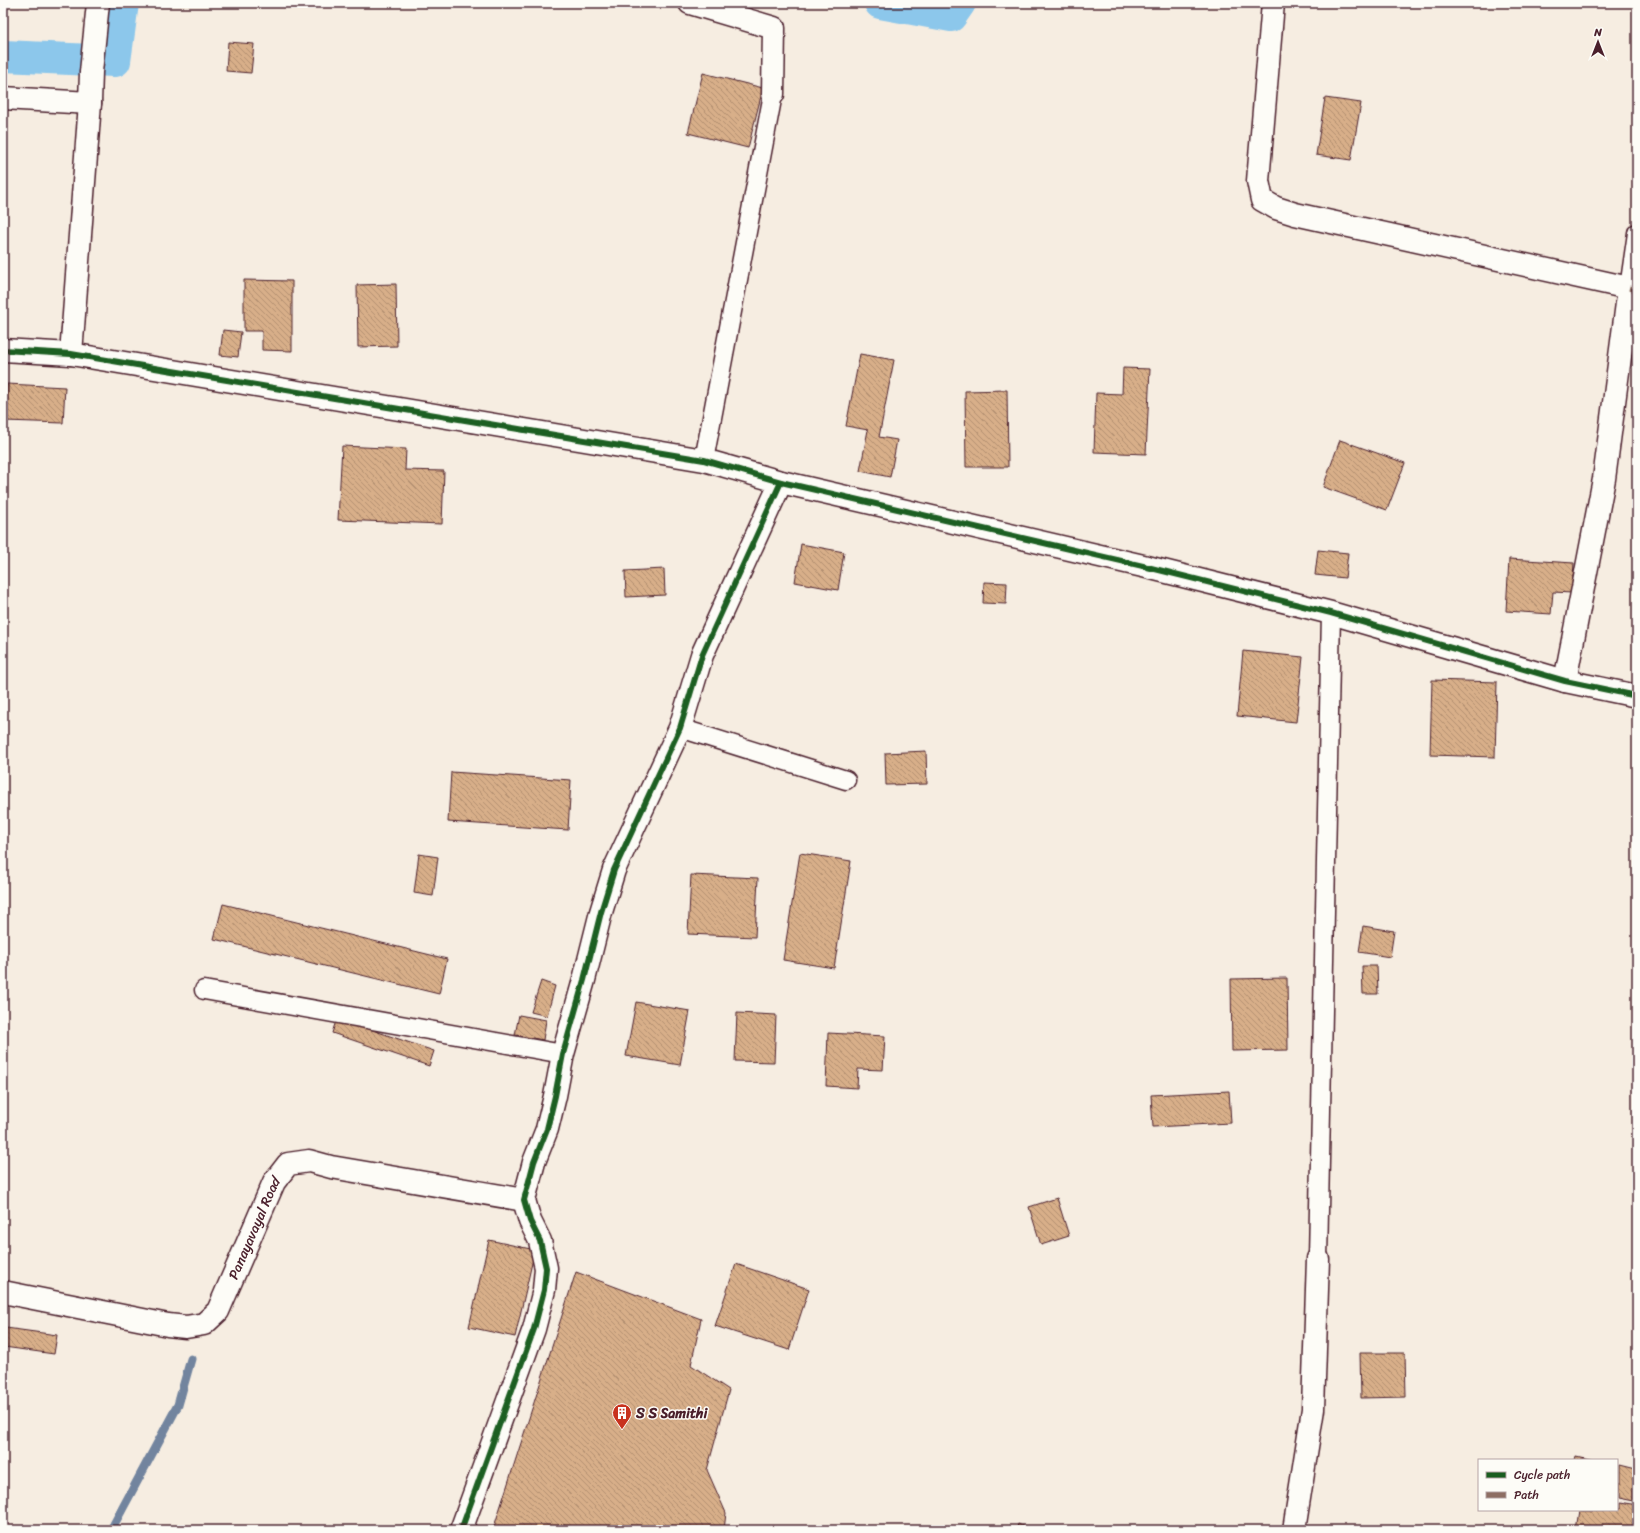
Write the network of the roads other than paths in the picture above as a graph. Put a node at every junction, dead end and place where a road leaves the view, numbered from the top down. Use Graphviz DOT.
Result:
graph roads {
  1 [pos="98,3"];
  2 [pos="690,3"];
  3 [pos="1272,3"];
  4 [pos="773,94"];
  5 [pos="3,98"];
  6 [pos="90,103"];
  7 [pos="1637,233"];
  8 [pos="1629,288"];
  9 [pos="3,350"];
  10 [pos="71,354"];
  11 [pos="704,460"];
  12 [pos="781,482"];
  13 [pos="1331,613"];
  14 [pos="1565,680"];
  15 [pos="1637,696"];
  16 [pos="680,728"];
  17 [pos="846,780"];
  18 [pos="204,990"];
  19 [pos="563,1054"];
  20 [pos="524,1200"];
  21 [pos="1318,1259"];
  22 [pos="3,1292"];
  23 [pos="461,1530"];
  24 [pos="1294,1530"];
  1 -- 6 [label="street"];
  2 -- 4 [label="street"];
  3 -- 8 [label="street"];
  4 -- 11 [label="lane"];
  5 -- 6 [label="street"];
  6 -- 10 [label="street"];
  7 -- 8 [label="lane"];
  8 -- 14 [label="street"];
  9 -- 10 [label="street"];
  10 -- 11 [label="street"];
  11 -- 12 [label="street"];
  12 -- 13 [label="street"];
  12 -- 16 [label="street"];
  13 -- 14 [label="street"];
  13 -- 21 [label="lane"];
  14 -- 15 [label="street"];
  16 -- 17 [label="lane"];
  16 -- 19 [label="street"];
  18 -- 19 [label="lane"];
  19 -- 20 [label="street"];
  20 -- 22 [label="street, Panayavayal Road"];
  20 -- 23 [label="street"];
  21 -- 24 [label="street"];
}
